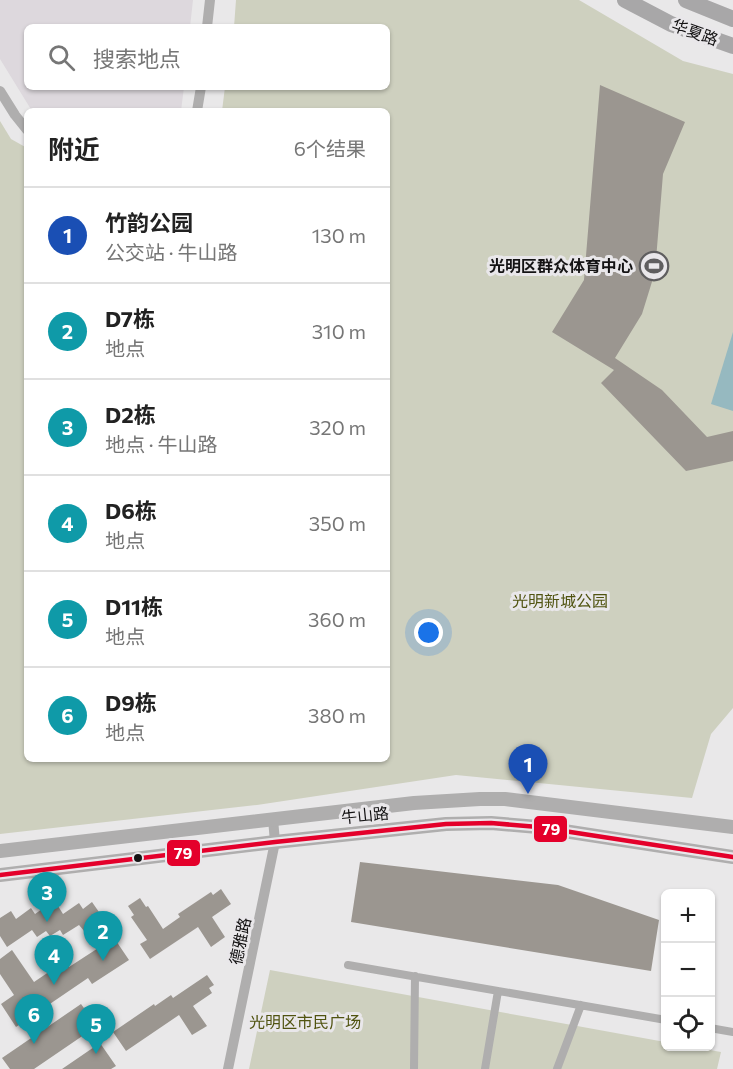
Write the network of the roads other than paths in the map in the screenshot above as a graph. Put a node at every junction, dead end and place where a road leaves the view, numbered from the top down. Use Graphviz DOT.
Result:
graph roads {
  1 [pos="210,0"];
  2 [pos="625,0"];
  3 [pos="686,0"];
  4 [pos="733,19"];
  5 [pos="207,24"];
  6 [pos="733,46"];
  7 [pos="0,90"];
  8 [pos="200,90"];
  9 [pos="198,108"];
  10 [pos="24,126"];
  11 [pos="452,800"];
  12 [pos="273,819"];
  13 [pos="456,824"];
  14 [pos="733,827"];
  15 [pos="275,842"];
  16 [pos="0,851"];
  17 [pos="733,856"];
  18 [pos="0,875"];
  19 [pos="348,965"];
  20 [pos="415,976"];
  21 [pos="498,991"];
  22 [pos="581,1005"];
  23 [pos="661,1019"];
  24 [pos="715,1029"];
  25 [pos="733,1032"];
  26 [pos="228,1069"];
  27 [pos="414,1069"];
  28 [pos="485,1069"];
  29 [pos="557,1069"];
  1 -- 5 [label="street"];
  2 -- 6 [label="main road, 华夏路"];
  3 -- 4 [label="main road, 华夏路"];
  7 -- 10 [label="street"];
  8 -- 9 [label="street"];
  11 -- 12 [label="street, 牛山路"];
  11 -- 13 [label="street"];
  11 -- 14 [label="street, 牛山路"];
  12 -- 15 [label="street, 德雅路"];
  12 -- 16 [label="street, 牛山路"];
  13 -- 15 [label="street, 牛山路"];
  13 -- 17 [label="street, 牛山路"];
  15 -- 18 [label="street, 牛山路"];
  15 -- 26 [label="street, 德雅路"];
  19 -- 20 [label="street"];
  20 -- 21 [label="street"];
  20 -- 27 [label="street"];
  21 -- 22 [label="street"];
  21 -- 28 [label="street"];
  22 -- 23 [label="street"];
  22 -- 29 [label="street"];
  24 -- 25 [label="street"];
}
